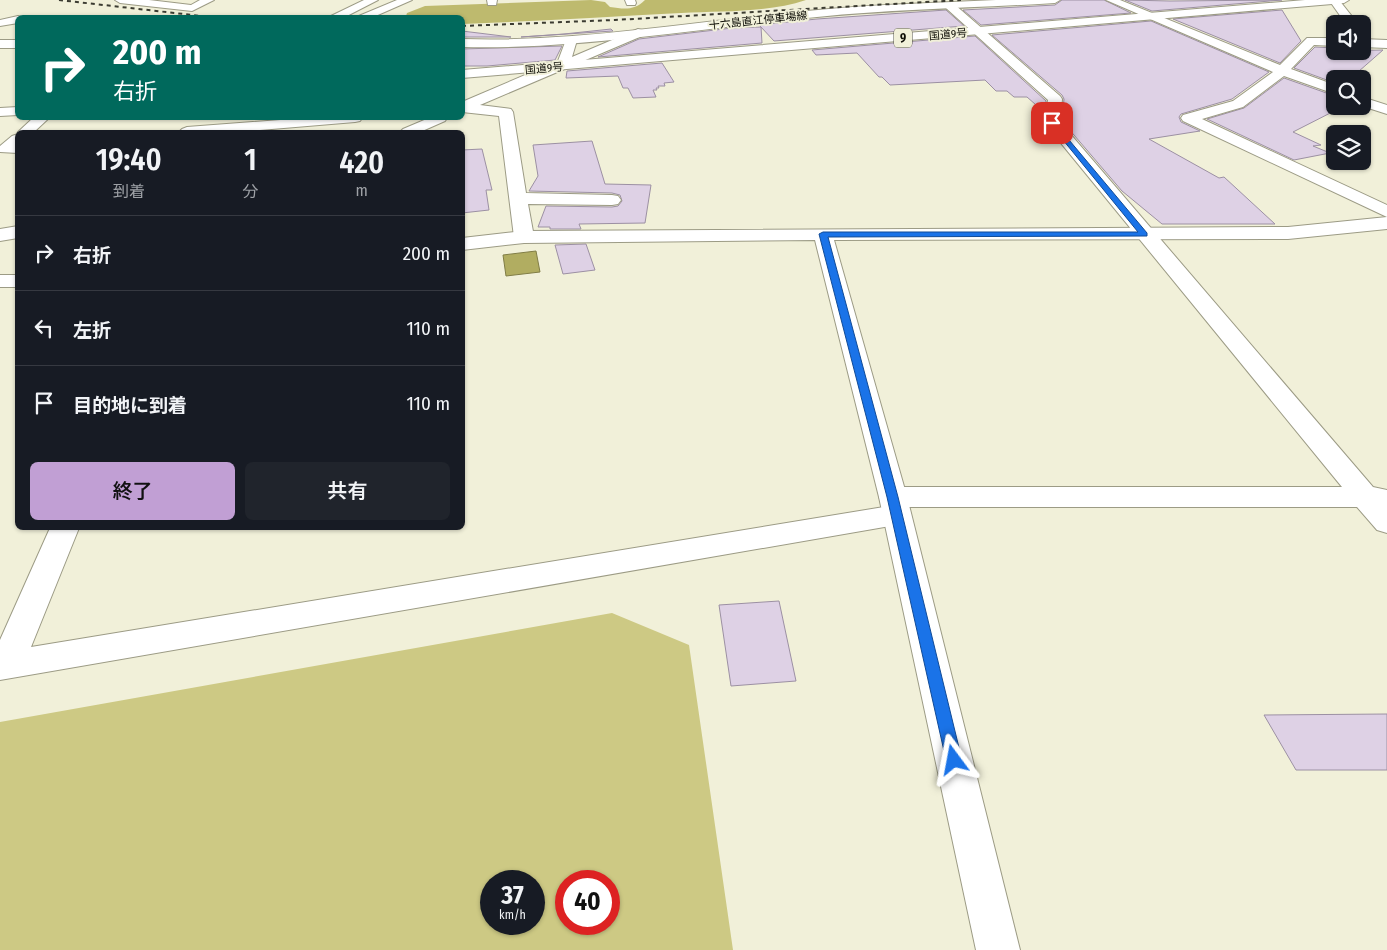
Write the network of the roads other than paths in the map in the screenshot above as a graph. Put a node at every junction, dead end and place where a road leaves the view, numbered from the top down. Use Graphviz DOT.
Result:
graph roads {
  1 [pos="120,0"];
  2 [pos="208,0"];
  3 [pos="373,0"];
  4 [pos="407,0"];
  5 [pos="1055,0"];
  6 [pos="1111,0"];
  7 [pos="1339,1"];
  8 [pos="950,6"];
  9 [pos="340,15"];
  10 [pos="367,15"];
  11 [pos="1347,15"];
  12 [pos="1151,16"];
  13 [pos="15,20"];
  14 [pos="0,23"];
  15 [pos="980,32"];
  16 [pos="638,33"];
  17 [pos="0,35"];
  18 [pos="15,38"];
  19 [pos="571,40"];
  20 [pos="1326,42"];
  21 [pos="1371,42"];
  22 [pos="465,43"];
  23 [pos="0,44"];
  24 [pos="15,44"];
  25 [pos="1387,44"];
  26 [pos="561,65"];
  27 [pos="1281,72"];
  28 [pos="465,74"];
  29 [pos="1326,87"];
  30 [pos="1371,104"];
  31 [pos="465,107"];
  32 [pos="465,108"];
  33 [pos="1387,110"];
  34 [pos="15,111"];
  35 [pos="0,112"];
  36 [pos="40,120"];
  37 [pos="331,120"];
  38 [pos="435,120"];
  39 [pos="27,130"];
  40 [pos="211,130"];
  41 [pos="413,130"];
  42 [pos="518,198"];
  43 [pos="612,200"];
  44 [pos="1387,212"];
  45 [pos="1387,223"];
  46 [pos="15,232"];
  47 [pos="823,234"];
  48 [pos="0,235"];
  49 [pos="1144,235"];
  50 [pos="524,237"];
  51 [pos="465,244"];
  52 [pos="0,281"];
  53 [pos="15,281"];
  54 [pos="1377,497"];
  55 [pos="894,506"];
  56 [pos="1387,524"];
  57 [pos="63,530"];
  58 [pos="3,665"];
  59 [pos="998,950"];
  1 -- 2 [label="main road"];
  3 -- 9 [label="main road"];
  4 -- 10 [label="main road"];
  5 -- 8 [label="main road, 十六島直江停車場線"];
  6 -- 12 [label="main road"];
  7 -- 11 [label="main road"];
  7 -- 12 [label="main road, 国道9号 / 9"];
  8 -- 15 [label="main road"];
  8 -- 16 [label="main road, 十六島直江停車場線"];
  12 -- 15 [label="main road, 国道9号 / 9"];
  12 -- 27 [label="main road"];
  13 -- 14 [label="main road"];
  15 -- 26 [label="main road, 国道9号 / 9"];
  15 -- 49 [label="main road"];
  16 -- 19 [label="main road, 十六島直江停車場線"];
  16 -- 26 [label="main road"];
  17 -- 18 [label="main road"];
  19 -- 22 [label="main road, 十六島直江停車場線"];
  19 -- 26 [label="main road"];
  20 -- 27 [label="main road"];
  21 -- 25 [label="main road"];
  23 -- 24 [label="main road"];
  26 -- 28 [label="main road, 国道9号 / 9"];
  26 -- 31 [label="main road"];
  27 -- 29 [label="main road"];
  27 -- 44 [label="main road"];
  30 -- 33 [label="main road"];
  32 -- 42 [label="main road"];
  34 -- 35 [label="main road"];
  36 -- 39 [label="main road"];
  37 -- 40 [label="main road"];
  38 -- 41 [label="main road"];
  42 -- 43 [label="main road"];
  42 -- 50 [label="main road"];
  45 -- 49 [label="main road"];
  46 -- 48 [label="main road"];
  47 -- 49 [label="main road"];
  47 -- 50 [label="main road"];
  47 -- 55 [label="main road"];
  49 -- 54 [label="main road"];
  50 -- 51 [label="main road"];
  52 -- 53 [label="main road"];
  54 -- 55 [label="main road"];
  54 -- 56 [label="main road"];
  55 -- 58 [label="main road"];
  55 -- 59 [label="main road"];
  57 -- 58 [label="main road"];
}
